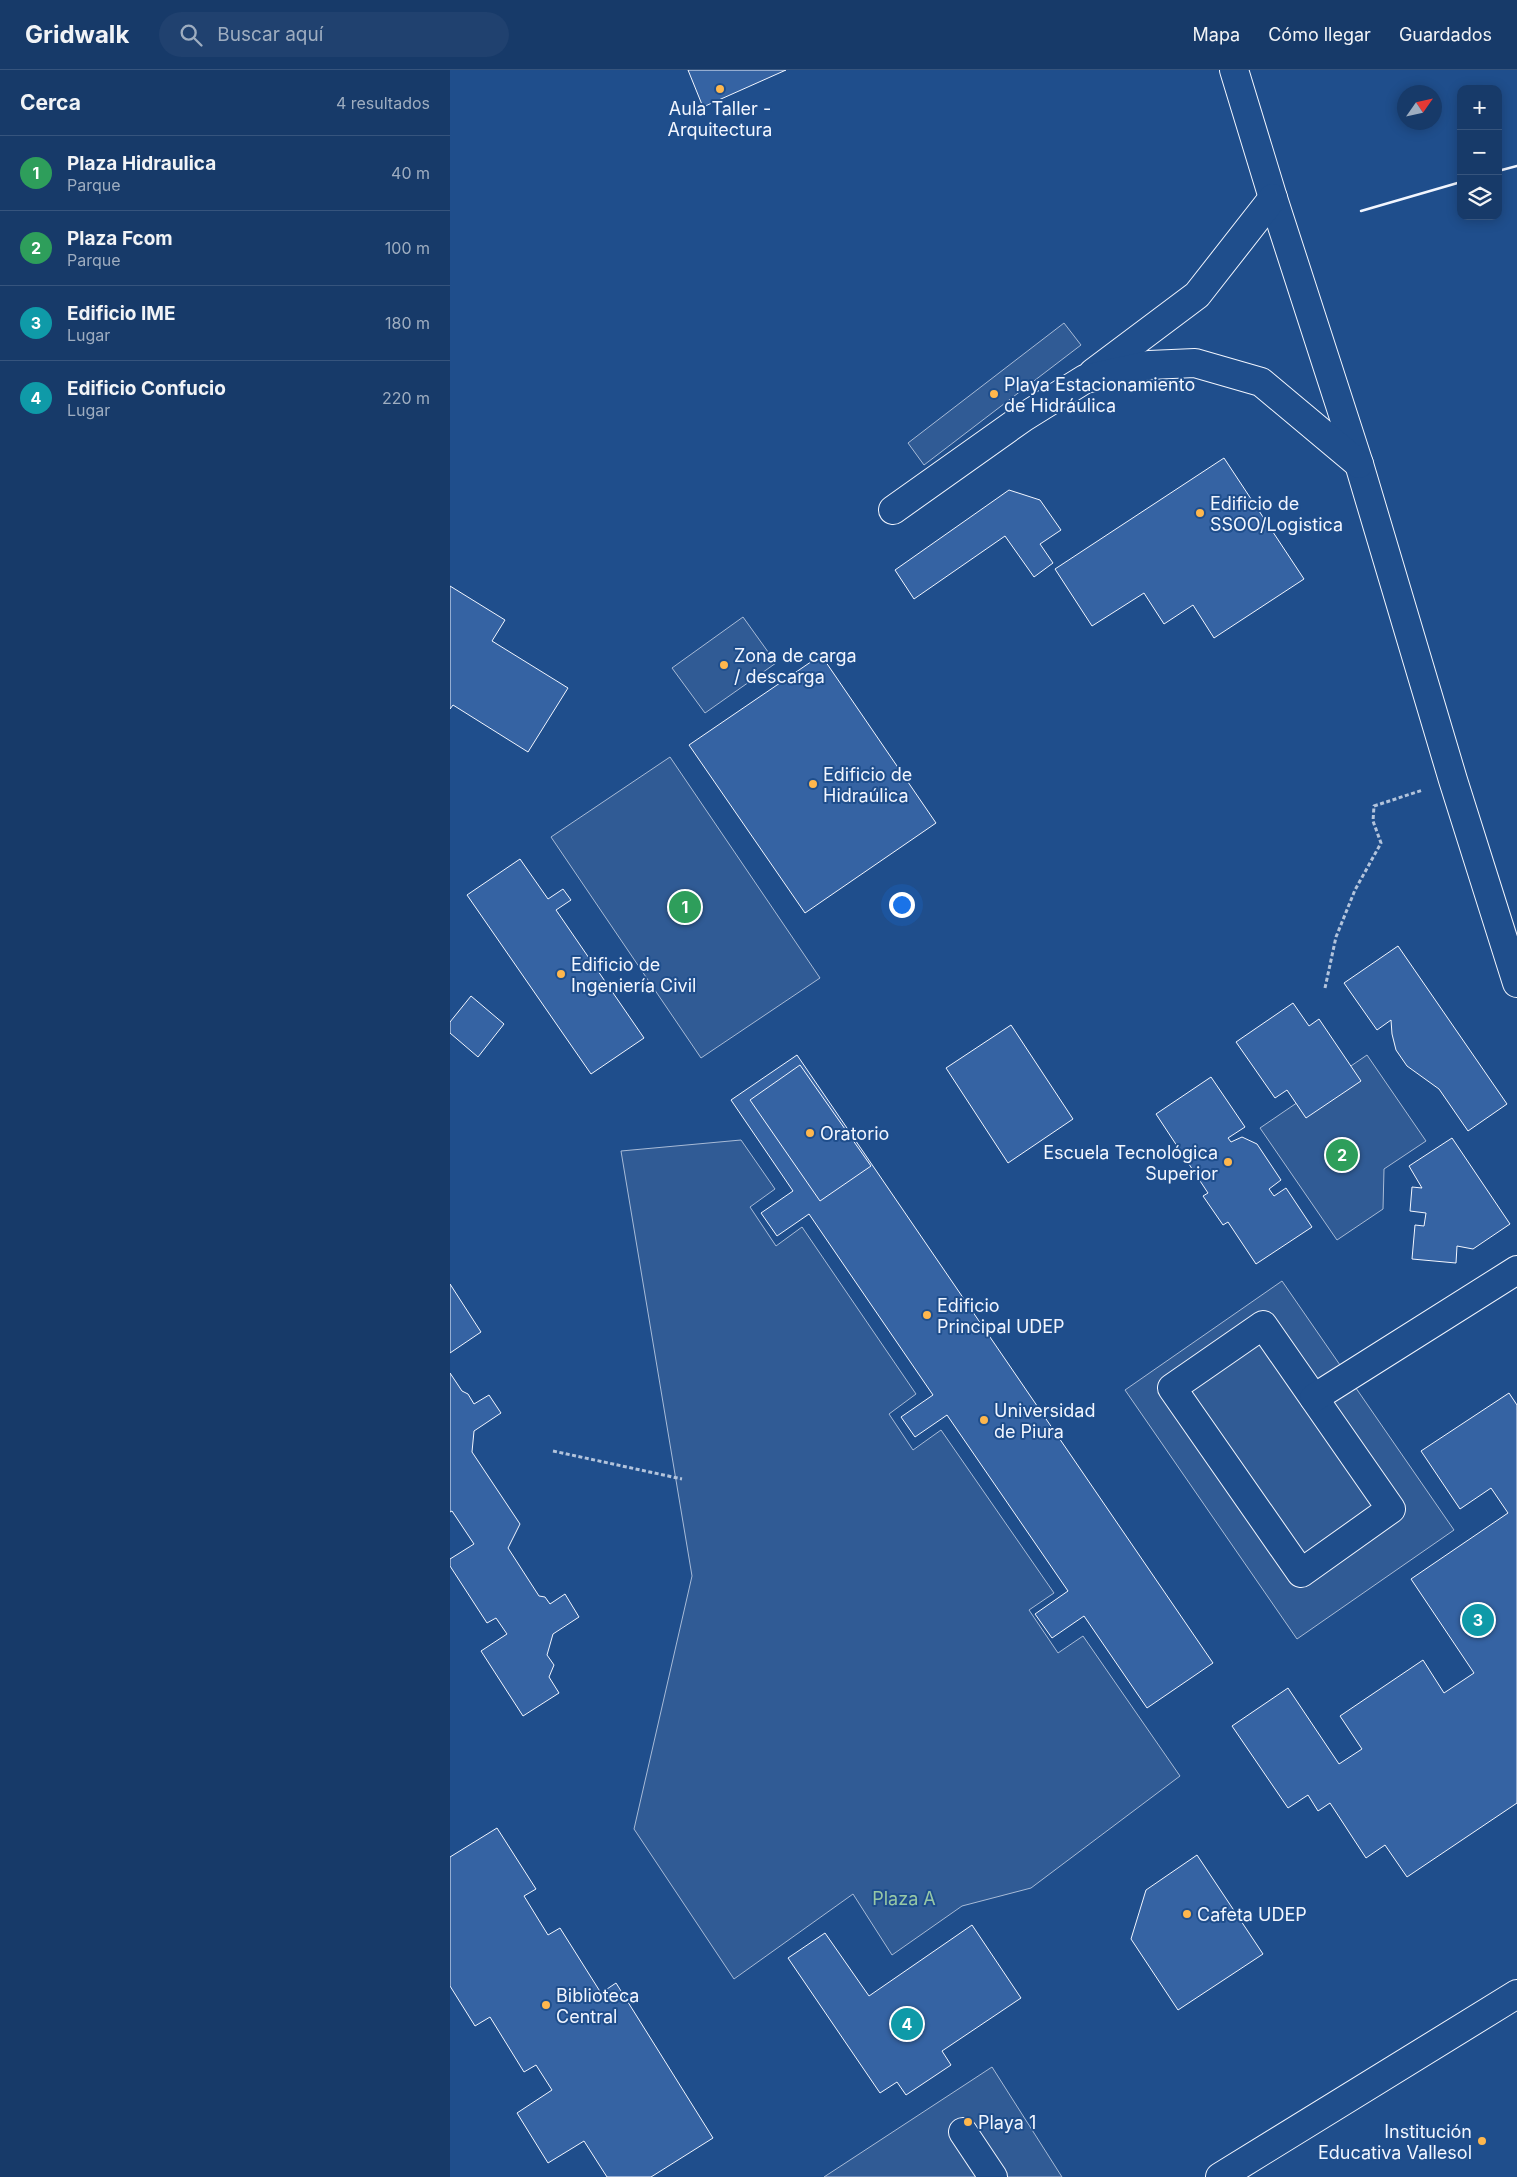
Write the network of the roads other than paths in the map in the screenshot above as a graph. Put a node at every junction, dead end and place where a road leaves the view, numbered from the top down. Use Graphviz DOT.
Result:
graph roads {
  1 [pos="1234,70"];
  2 [pos="1273,198"];
  3 [pos="1086,379"];
  4 [pos="1359,464"];
  5 [pos="893,510"];
  6 [pos="1517,983"];
  7 [pos="1517,1270"];
  8 [pos="1314,1398"];
  9 [pos="1517,1994"];
  10 [pos="963,2132"];
  11 [pos="993,2177"];
  12 [pos="1220,2177"];
  1 -- 2 [label="lane"];
  2 -- 3 [label="lane"];
  2 -- 4 [label="lane"];
  3 -- 4 [label="lane"];
  3 -- 5 [label="lane"];
  4 -- 6 [label="lane"];
  7 -- 8 [label="lane"];
  8 -- 8 [label="lane"];
  9 -- 12 [label="lane"];
  10 -- 11 [label="lane"];
}
